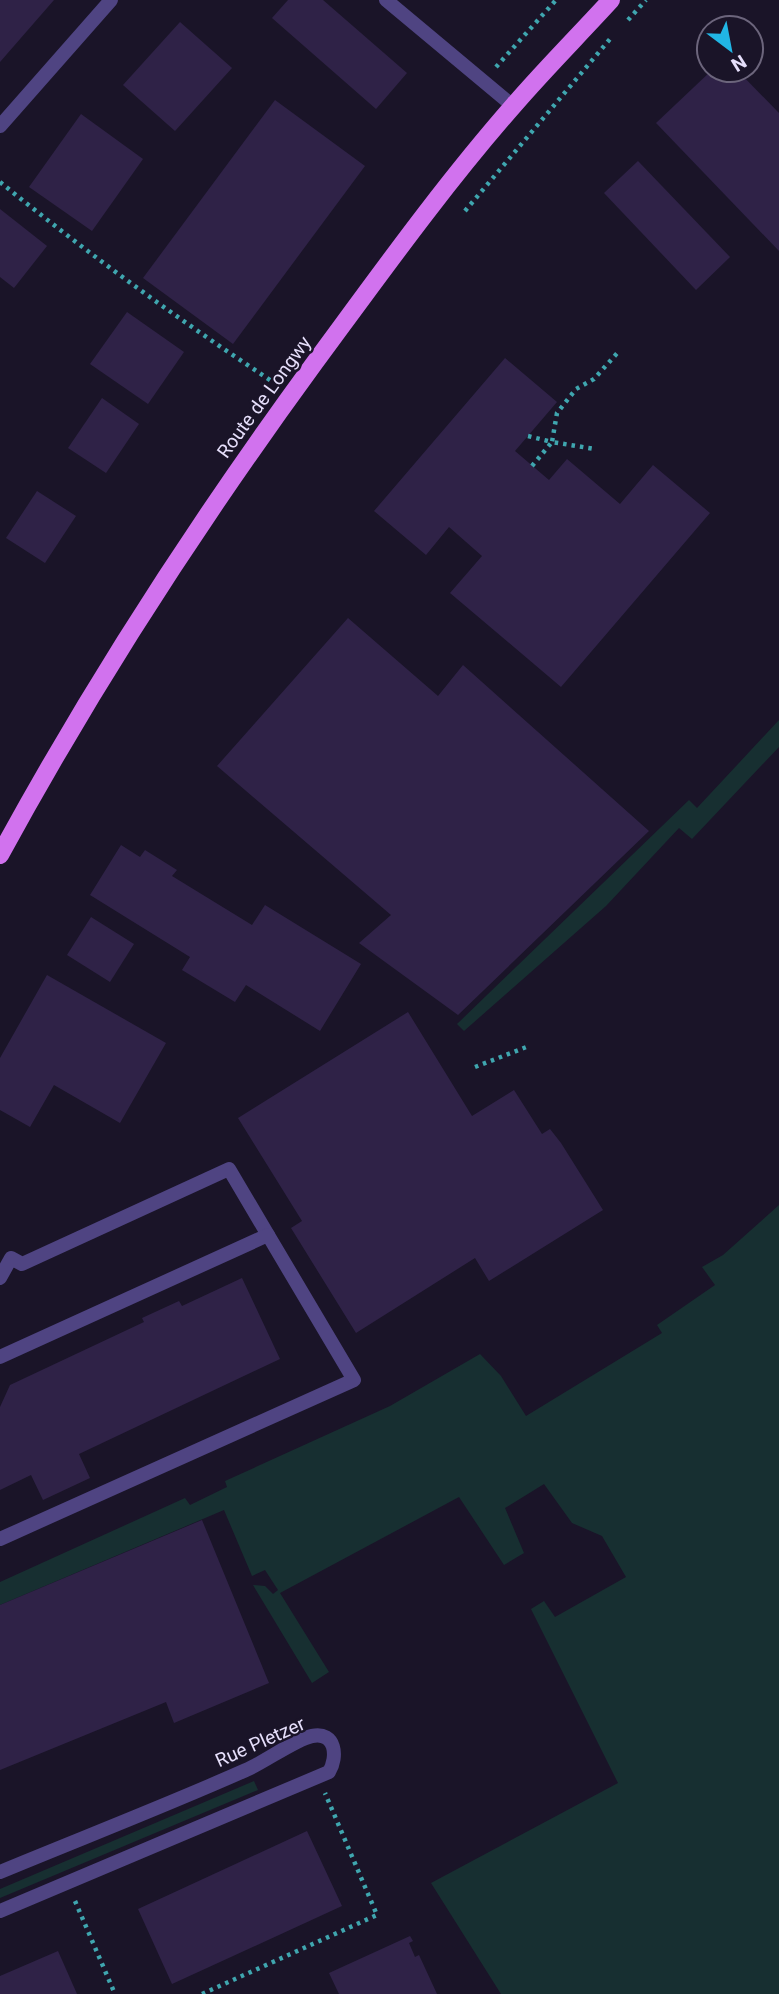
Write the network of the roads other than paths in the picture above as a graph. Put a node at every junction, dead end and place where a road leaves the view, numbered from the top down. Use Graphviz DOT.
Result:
graph roads {
  1 [pos="111,0"];
  2 [pos="386,0"];
  3 [pos="611,0"];
  4 [pos="513,106"];
  5 [pos="0,127"];
  6 [pos="0,855"];
  7 [pos="268,1235"];
  8 [pos="0,1278"];
  9 [pos="0,1357"];
  10 [pos="0,1539"];
  11 [pos="0,1872"];
  12 [pos="0,1911"];
  1 -- 5 [label="street"];
  2 -- 4 [label="street"];
  3 -- 4 [label="main road, Route de Longwy"];
  4 -- 6 [label="main road, Route de Longwy"];
  7 -- 8 [label="street"];
  7 -- 9 [label="street"];
  7 -- 10 [label="street"];
  11 -- 12 [label="street, Rue Pletzer"];
}
